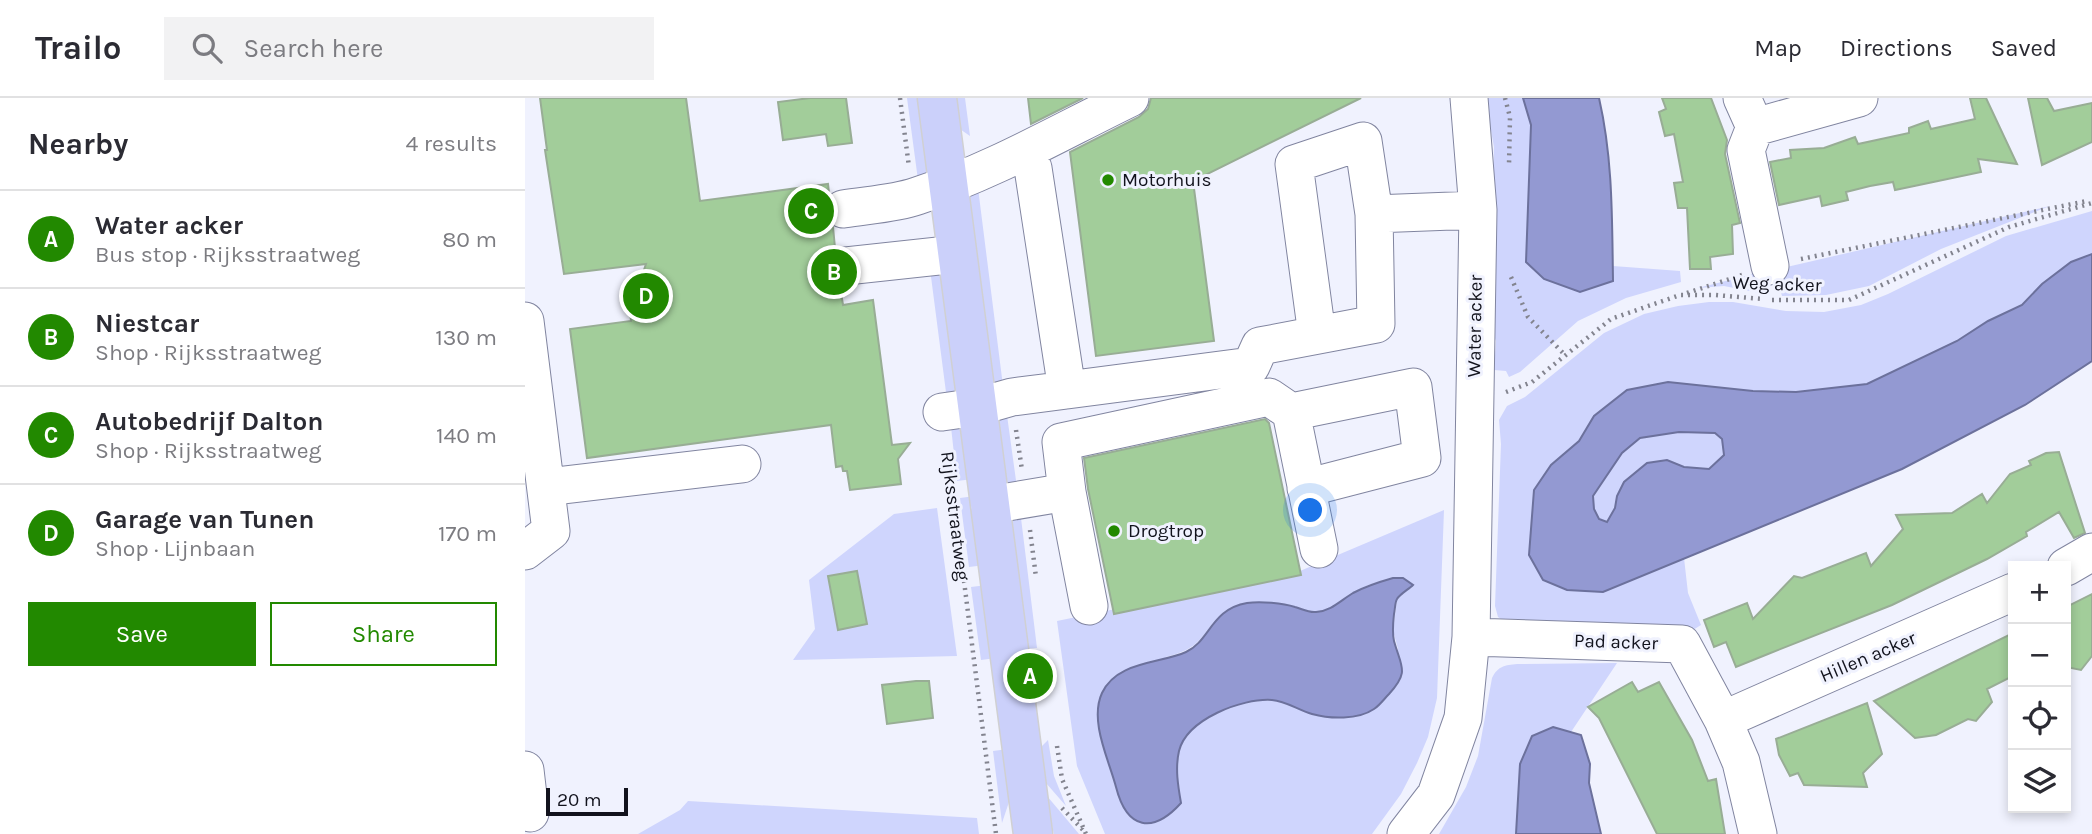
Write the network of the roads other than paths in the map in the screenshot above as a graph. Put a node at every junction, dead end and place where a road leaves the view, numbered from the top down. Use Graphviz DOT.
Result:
graph roads {
  1 [pos="937,98"];
  2 [pos="1130,98"];
  3 [pos="1469,98"];
  4 [pos="1859,98"];
  5 [pos="1748,112"];
  6 [pos="1033,168"];
  7 [pos="931,191"];
  8 [pos="843,209"];
  9 [pos="1478,210"];
  10 [pos="1374,214"];
  11 [pos="957,254"];
  12 [pos="846,266"];
  13 [pos="1770,266"];
  14 [pos="525,321"];
  15 [pos="1317,335"];
  16 [pos="1067,390"];
  17 [pos="531,404"];
  18 [pos="959,409"];
  19 [pos="1291,412"];
  20 [pos="1473,421"];
  21 [pos="1419,439"];
  22 [pos="742,464"];
  23 [pos="547,487"];
  24 [pos="1306,488"];
  25 [pos="1067,492"];
  26 [pos="990,505"];
  27 [pos="1319,549"];
  28 [pos="525,551"];
  29 [pos="2092,552"];
  30 [pos="2071,564"];
  31 [pos="2008,594"];
  32 [pos="1089,606"];
  33 [pos="1471,636"];
  34 [pos="1723,720"];
  35 [pos="525,770"];
  36 [pos="530,813"];
  37 [pos="1033,834"];
  38 [pos="1406,834"];
  39 [pos="1758,834"];
  1 -- 7 [label="main road, Rijksstraatweg"];
  2 -- 7 [label="street"];
  3 -- 9 [label="street, Water acker"];
  4 -- 5 [label="street"];
  5 -- 13 [label="street"];
  6 -- 16 [label="street"];
  7 -- 8 [label="street"];
  7 -- 11 [label="main road, Rijksstraatweg"];
  9 -- 10 [label="street"];
  9 -- 20 [label="street, Water acker"];
  10 -- 15 [label="street"];
  10 -- 15 [label="street"];
  11 -- 12 [label="street"];
  11 -- 18 [label="main road, Rijksstraatweg"];
  14 -- 17 [label="street"];
  15 -- 16 [label="street"];
  16 -- 18 [label="street"];
  17 -- 23 [label="street"];
  18 -- 26 [label="main road, Rijksstraatweg"];
  19 -- 21 [label="street"];
  19 -- 24 [label="street"];
  19 -- 25 [label="street"];
  20 -- 21 [label="street"];
  20 -- 33 [label="street, Water acker"];
  21 -- 24 [label="street"];
  22 -- 23 [label="street"];
  23 -- 28 [label="street"];
  24 -- 27 [label="street"];
  25 -- 26 [label="street, Rijksstraatweg"];
  25 -- 32 [label="street"];
  26 -- 37 [label="main road, Rijksstraatweg"];
  29 -- 30 [label="street"];
  31 -- 34 [label="street, Hillen acker"];
  33 -- 34 [label="street, Pad acker"];
  33 -- 38 [label="street, Water acker"];
  34 -- 39 [label="street, Pad acker"];
  35 -- 36 [label="street"];
}
